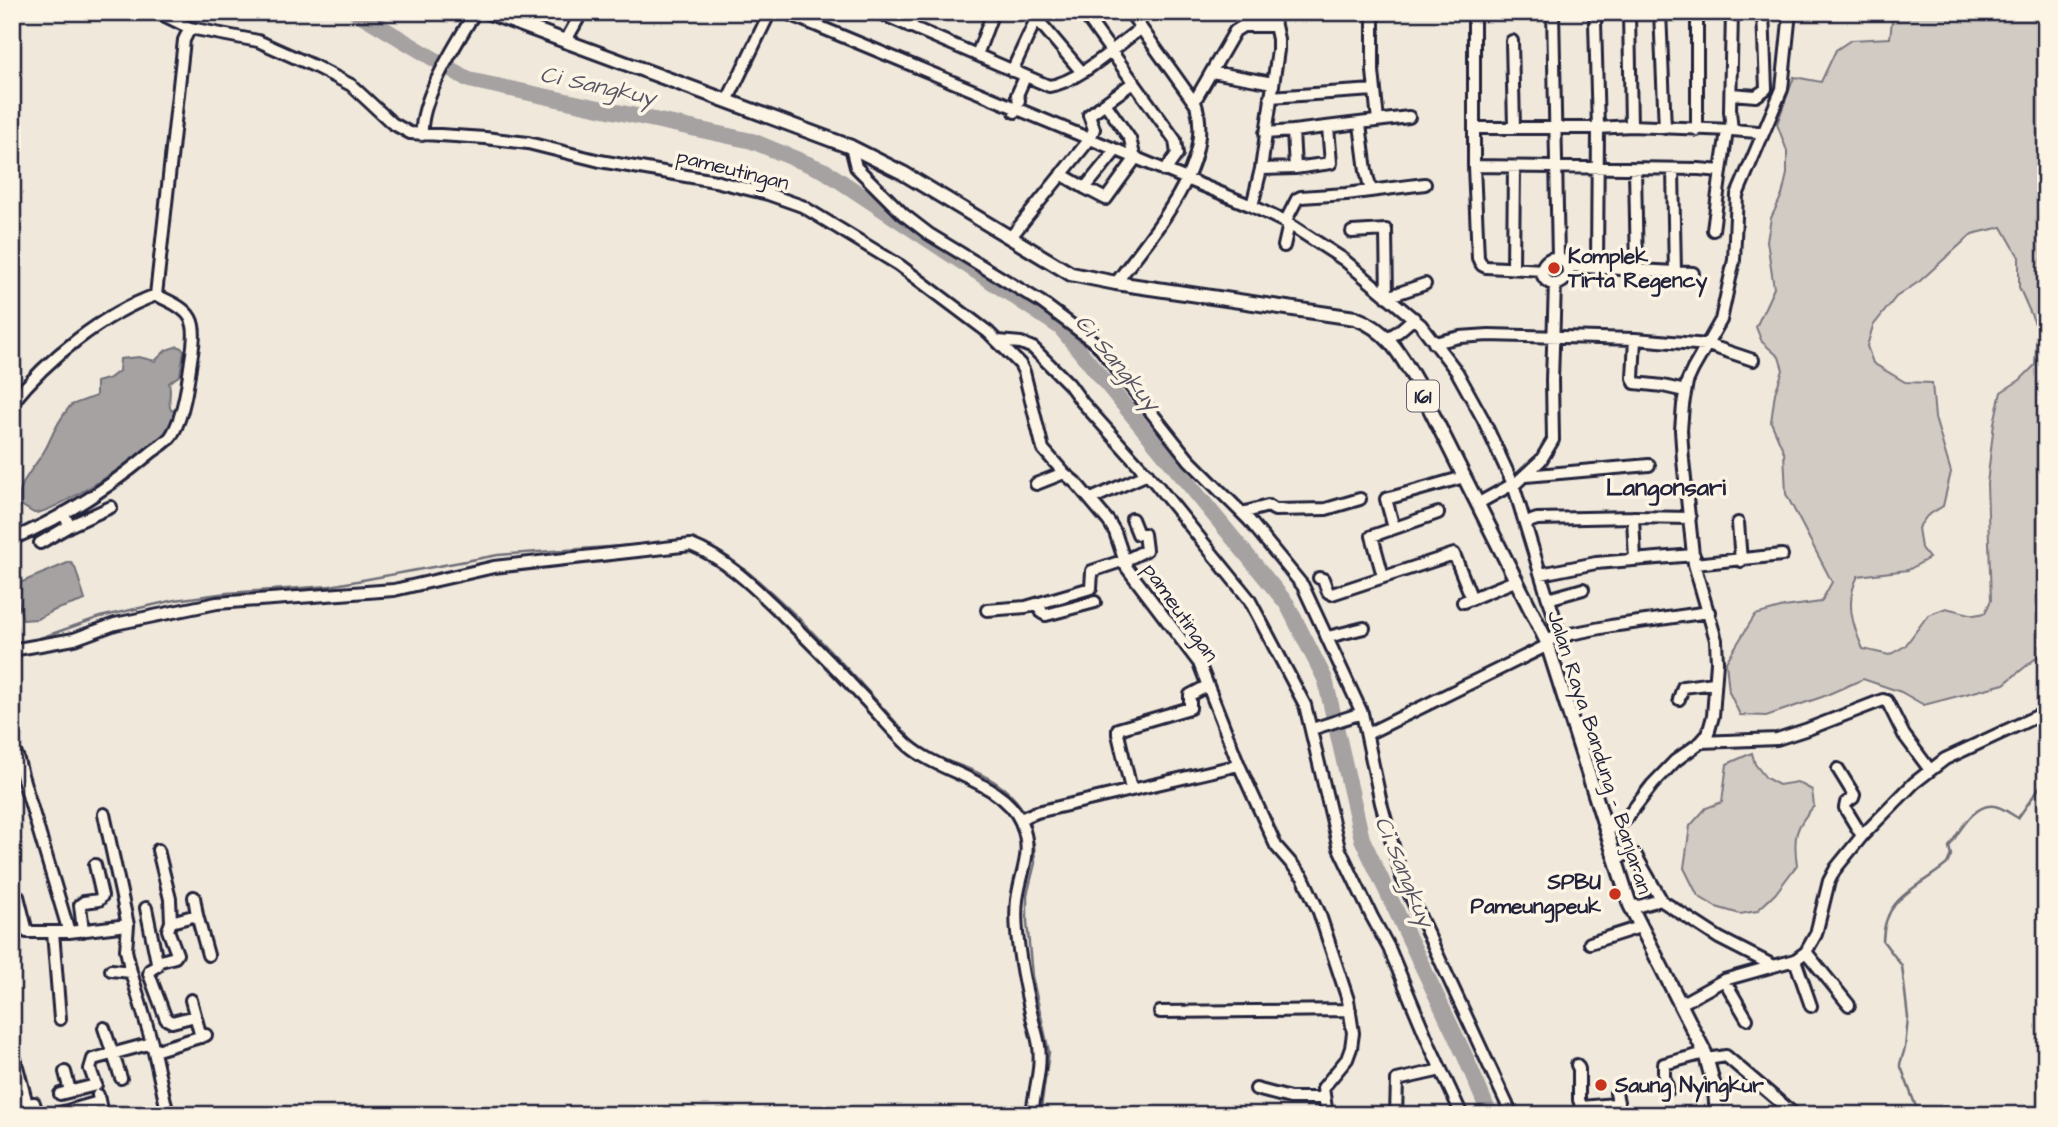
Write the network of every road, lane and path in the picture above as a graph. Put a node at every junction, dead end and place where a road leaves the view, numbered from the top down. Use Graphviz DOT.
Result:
graph roads {
  1 [pos="157,12"];
  2 [pos="475,12"];
  3 [pos="487,12"];
  4 [pos="582,12"];
  5 [pos="770,12"];
  6 [pos="784,12"];
  7 [pos="877,12"];
  8 [pos="916,12"];
  9 [pos="993,12"];
  10 [pos="1083,12"];
  11 [pos="1130,12"];
  12 [pos="1272,12"];
  13 [pos="1373,12"];
  14 [pos="1474,12"];
  15 [pos="1553,12"];
  16 [pos="1639,12"];
  17 [pos="1660,12"];
  18 [pos="1697,12"];
  19 [pos="1732,12"];
  20 [pos="1763,12"];
  21 [pos="1790,12"];
  22 [pos="1038,16"];
  23 [pos="510,17"];
  24 [pos="1595,22"];
  25 [pos="1275,26"];
  26 [pos="910,27"];
  27 [pos="190,28"];
  28 [pos="1141,28"];
  29 [pos="1512,41"];
  30 [pos="565,43"];
  31 [pos="1111,51"];
  32 [pos="977,55"];
  33 [pos="1012,71"];
  34 [pos="1081,71"];
  35 [pos="1212,72"];
  36 [pos="1025,77"];
  37 [pos="1134,82"];
  38 [pos="1273,83"];
  39 [pos="1374,90"];
  40 [pos="1731,94"];
  41 [pos="1270,97"];
  42 [pos="727,101"];
  43 [pos="1194,102"];
  44 [pos="1105,103"];
  45 [pos="1015,110"];
  46 [pos="1409,117"];
  47 [pos="1378,121"];
  48 [pos="1360,124"];
  49 [pos="1631,126"];
  50 [pos="1328,127"];
  51 [pos="1514,127"];
  52 [pos="1556,127"];
  53 [pos="1475,128"];
  54 [pos="1598,128"];
  55 [pos="1665,128"];
  56 [pos="1697,130"];
  57 [pos="1729,130"];
  58 [pos="1293,131"];
  59 [pos="1757,132"];
  60 [pos="1265,133"];
  61 [pos="422,135"];
  62 [pos="1090,139"];
  63 [pos="851,147"];
  64 [pos="1116,150"];
  65 [pos="1135,159"];
  66 [pos="1474,166"];
  67 [pos="1555,167"];
  68 [pos="1294,168"];
  69 [pos="1514,168"];
  70 [pos="1598,168"];
  71 [pos="1261,169"];
  72 [pos="1635,169"];
  73 [pos="1673,170"];
  74 [pos="1165,171"];
  75 [pos="1720,171"];
  76 [pos="1061,174"];
  77 [pos="1187,180"];
  78 [pos="1425,184"];
  79 [pos="1086,188"];
  80 [pos="1371,191"];
  81 [pos="1252,206"];
  82 [pos="1287,223"];
  83 [pos="1713,230"];
  84 [pos="1352,232"];
  85 [pos="1010,238"];
  86 [pos="1284,246"];
  87 [pos="1558,258"];
  88 [pos="1567,266"];
  89 [pos="1597,267"];
  90 [pos="1513,268"];
  91 [pos="1637,269"];
  92 [pos="1543,270"];
  93 [pos="1675,272"];
  94 [pos="1693,273"];
  95 [pos="1116,283"];
  96 [pos="1425,284"];
  97 [pos="1555,284"];
  98 [pos="156,295"];
  99 [pos="1388,296"];
  100 [pos="1414,318"];
  101 [pos="1388,338"];
  102 [pos="1553,338"];
  103 [pos="1635,339"];
  104 [pos="998,341"];
  105 [pos="1433,341"];
  106 [pos="1707,345"];
  107 [pos="1753,360"];
  108 [pos="1685,391"];
  109 [pos="12,403"];
  110 [pos="1649,465"];
  111 [pos="1064,473"];
  112 [pos="1148,474"];
  113 [pos="1526,476"];
  114 [pos="1464,477"];
  115 [pos="1036,484"];
  116 [pos="1513,484"];
  117 [pos="1091,499"];
  118 [pos="1360,499"];
  119 [pos="1477,503"];
  120 [pos="111,507"];
  121 [pos="64,513"];
  122 [pos="1242,513"];
  123 [pos="1438,513"];
  124 [pos="1633,517"];
  125 [pos="1690,518"];
  126 [pos="1132,519"];
  127 [pos="1525,520"];
  128 [pos="1738,523"];
  129 [pos="69,526"];
  130 [pos="1394,528"];
  131 [pos="12,539"];
  132 [pos="40,543"];
  133 [pos="1782,555"];
  134 [pos="1635,560"];
  135 [pos="1694,560"];
  136 [pos="1124,561"];
  137 [pos="1741,561"];
  138 [pos="1540,572"];
  139 [pos="1383,576"];
  140 [pos="1319,578"];
  141 [pos="1517,580"];
  142 [pos="1583,589"];
  143 [pos="1548,596"];
  144 [pos="1095,602"];
  145 [pos="1040,603"];
  146 [pos="987,610"];
  147 [pos="1709,612"];
  148 [pos="1364,628"];
  149 [pos="1560,636"];
  150 [pos="1328,637"];
  151 [pos="1547,642"];
  152 [pos="12,650"];
  153 [pos="1714,683"];
  154 [pos="1207,686"];
  155 [pos="1679,699"];
  156 [pos="2046,712"];
  157 [pos="1360,714"];
  158 [pos="1314,728"];
  159 [pos="1367,734"];
  160 [pos="1701,742"];
  161 [pos="12,754"];
  162 [pos="1239,765"];
  163 [pos="1838,769"];
  164 [pos="1930,769"];
  165 [pos="1131,789"];
  166 [pos="104,814"];
  167 [pos="1024,817"];
  168 [pos="1605,829"];
  169 [pos="1862,836"];
  170 [pos="158,850"];
  171 [pos="1613,853"];
  172 [pos="95,865"];
  173 [pos="18,896"];
  174 [pos="194,897"];
  175 [pos="1660,900"];
  176 [pos="1630,905"];
  177 [pos="146,908"];
  178 [pos="197,915"];
  179 [pos="171,922"];
  180 [pos="128,925"];
  181 [pos="1640,927"];
  182 [pos="83,931"];
  183 [pos="53,932"];
  184 [pos="69,932"];
  185 [pos="1590,943"];
  186 [pos="1806,952"];
  187 [pos="208,956"];
  188 [pos="1795,960"];
  189 [pos="157,962"];
  190 [pos="1774,966"];
  191 [pos="111,970"];
  192 [pos="131,972"];
  193 [pos="1724,980"];
  194 [pos="191,1000"];
  195 [pos="1680,1002"];
  196 [pos="1849,1005"];
  197 [pos="1811,1006"];
  198 [pos="1350,1010"];
  199 [pos="1160,1012"];
  200 [pos="195,1016"];
  201 [pos="60,1019"];
  202 [pos="1747,1019"];
  203 [pos="104,1028"];
  204 [pos="153,1047"];
  205 [pos="113,1054"];
  206 [pos="1706,1056"];
  207 [pos="15,1059"];
  208 [pos="1577,1065"];
  209 [pos="1441,1070"];
  210 [pos="65,1072"];
  211 [pos="121,1078"];
  212 [pos="96,1085"];
  213 [pos="1256,1088"];
  214 [pos="1668,1090"];
  215 [pos="1616,1093"];
  216 [pos="1324,1098"];
  217 [pos="99,1102"];
  218 [pos="12,1104"];
  219 [pos="27,1104"];
  220 [pos="1596,1110"];
  221 [pos="167,1112"];
  222 [pos="37,1115"];
  223 [pos="53,1115"];
  224 [pos="102,1115"];
  225 [pos="146,1115"];
  226 [pos="1032,1115"];
  227 [pos="1327,1115"];
  228 [pos="1396,1115"];
  229 [pos="1462,1115"];
  230 [pos="1512,1115"];
  231 [pos="1717,1115"];
  232 [pos="1795,1115"];
  1 -- 27 [label="street"];
  2 -- 61 [label="street"];
  3 -- 23 [label="main road, Jalan Raya Bandung - Banjaran / 161"];
  4 -- 30 [label="street"];
  5 -- 42 [label="street"];
  6 -- 45 [label="street"];
  7 -- 26 [label="street"];
  8 -- 26 [label="street"];
  9 -- 32 [label="street"];
  10 -- 31 [label="street"];
  11 -- 28 [label="street"];
  12 -- 25 [label="street"];
  13 -- 39 [label="street"];
  14 -- 53 [label="street"];
  15 -- 52 [label="street"];
  16 -- 49 [label="street"];
  17 -- 55 [label="street"];
  18 -- 56 [label="street"];
  19 -- 40 [label="street"];
  20 -- 40 [label="street"];
  21 -- 106 [label="street"];
  22 -- 33 [label="street"];
  22 -- 34 [label="street"];
  23 -- 30 [label="main road, Jalan Raya Bandung - Banjaran / 161"];
  24 -- 54 [label="street"];
  25 -- 35 [label="street"];
  25 -- 38 [label="street"];
  26 -- 32 [label="street"];
  27 -- 61 [label="street"];
  27 -- 98 [label="street"];
  28 -- 31 [label="street"];
  28 -- 43 [label="street"];
  29 -- 51 [label="street"];
  30 -- 42 [label="main road, Jalan Raya Bandung - Banjaran / 161"];
  31 -- 34 [label="street"];
  31 -- 37 [label="street"];
  32 -- 33 [label="street"];
  33 -- 36 [label="street"];
  34 -- 36 [label="street"];
  35 -- 38 [label="street"];
  35 -- 43 [label="street"];
  36 -- 45 [label="street"];
  37 -- 44 [label="street"];
  37 -- 74 [label="street"];
  38 -- 41 [label="street"];
  39 -- 41 [label="street"];
  39 -- 47 [label="street"];
  40 -- 57 [label="street"];
  41 -- 60 [label="street"];
  42 -- 63 [label="main road, Jalan Raya Bandung - Banjaran / 161"];
  43 -- 77 [label="street"];
  44 -- 62 [label="street"];
  44 -- 65 [label="street"];
  45 -- 62 [label="street"];
  46 -- 47 [label="street"];
  47 -- 48 [label="street"];
  48 -- 50 [label="street"];
  48 -- 80 [label="street"];
  49 -- 54 [label="street"];
  49 -- 55 [label="street"];
  50 -- 58 [label="street"];
  50 -- 68 [label="street"];
  51 -- 52 [label="street"];
  51 -- 53 [label="street"];
  52 -- 54 [label="street"];
  52 -- 67 [label="street"];
  53 -- 66 [label="street"];
  54 -- 70 [label="street"];
  55 -- 56 [label="street"];
  56 -- 57 [label="street"];
  57 -- 59 [label="street"];
  57 -- 75 [label="street"];
  58 -- 60 [label="street"];
  58 -- 68 [label="street"];
  60 -- 71 [label="street"];
  61 -- 104 [label="street, pameutingan"];
  62 -- 64 [label="street"];
  62 -- 76 [label="street"];
  63 -- 85 [label="main road, Jalan Raya Bandung - Banjaran / 161"];
  63 -- 122 [label="street"];
  64 -- 65 [label="street"];
  64 -- 79 [label="street"];
  65 -- 74 [label="street"];
  65 -- 79 [label="street"];
  66 -- 69 [label="street"];
  66 -- 90 [label="street"];
  67 -- 69 [label="street"];
  67 -- 70 [label="street"];
  67 -- 87 [label="street"];
  68 -- 71 [label="street"];
  69 -- 90 [label="street"];
  70 -- 72 [label="street"];
  70 -- 89 [label="street"];
  71 -- 81 [label="street"];
  72 -- 73 [label="street"];
  72 -- 91 [label="street"];
  73 -- 75 [label="street"];
  73 -- 93 [label="street"];
  74 -- 77 [label="street"];
  75 -- 83 [label="street"];
  76 -- 79 [label="street"];
  76 -- 85 [label="street"];
  77 -- 81 [label="street"];
  77 -- 95 [label="street"];
  78 -- 80 [label="street"];
  80 -- 82 [label="street"];
  81 -- 82 [label="street"];
  82 -- 86 [label="street"];
  82 -- 99 [label="street"];
  84 -- 99 [label="street"];
  85 -- 95 [label="main road, Jalan Raya Bandung - Banjaran / 161"];
  87 -- 88 [label="street"];
  87 -- 92 [label="street"];
  88 -- 89 [label="street"];
  88 -- 97 [label="street"];
  89 -- 91 [label="street"];
  90 -- 92 [label="street"];
  91 -- 93 [label="street"];
  92 -- 97 [label="street"];
  93 -- 94 [label="street"];
  95 -- 101 [label="main road, Jalan Raya Bandung - Banjaran / 161"];
  96 -- 99 [label="street"];
  97 -- 102 [label="street"];
  98 -- 109 [label="street"];
  98 -- 121 [label="street"];
  99 -- 100 [label="street"];
  100 -- 101 [label="street"];
  100 -- 105 [label="street"];
  101 -- 114 [label="main road, Jalan Raya Bandung - Banjaran / 161"];
  102 -- 103 [label="street"];
  102 -- 105 [label="street"];
  102 -- 113 [label="street"];
  103 -- 106 [label="street"];
  103 -- 108 [label="street"];
  104 -- 111 [label="street, pameutingan"];
  104 -- 112 [label="street"];
  105 -- 116 [label="street"];
  106 -- 107 [label="street"];
  106 -- 108 [label="street"];
  108 -- 125 [label="street"];
  110 -- 113 [label="street"];
  111 -- 115 [label="street"];
  111 -- 117 [label="street, pameutingan"];
  112 -- 117 [label="street"];
  112 -- 158 [label="street"];
  113 -- 116 [label="street"];
  114 -- 119 [label="main road, Jalan Raya Bandung - Banjaran / 161"];
  114 -- 130 [label="street"];
  116 -- 119 [label="street"];
  116 -- 127 [label="street"];
  117 -- 136 [label="street, pameutingan"];
  118 -- 122 [label="street"];
  119 -- 141 [label="main road, Jalan Raya Bandung - Banjaran / 161"];
  120 -- 129 [label="street"];
  121 -- 129 [label="street"];
  121 -- 131 [label="street"];
  122 -- 150 [label="street"];
  123 -- 130 [label="street"];
  124 -- 125 [label="street"];
  124 -- 127 [label="street"];
  124 -- 134 [label="street"];
  125 -- 135 [label="street"];
  126 -- 136 [label="street"];
  127 -- 138 [label="street"];
  128 -- 137 [label="street"];
  129 -- 132 [label="street"];
  130 -- 139 [label="street"];
  133 -- 137 [label="street"];
  134 -- 135 [label="street"];
  134 -- 138 [label="street"];
  135 -- 137 [label="street"];
  135 -- 147 [label="street"];
  136 -- 145 [label="street"];
  136 -- 154 [label="street, pameutingan"];
  138 -- 143 [label="street"];
  139 -- 140 [label="street"];
  139 -- 141 [label="street"];
  141 -- 151 [label="main road, Jalan Raya Bandung - Banjaran / 161"];
  142 -- 143 [label="street"];
  143 -- 149 [label="street"];
  144 -- 145 [label="street"];
  145 -- 146 [label="street"];
  147 -- 149 [label="street"];
  147 -- 153 [label="street"];
  148 -- 150 [label="street"];
  149 -- 151 [label="street"];
  150 -- 157 [label="street"];
  151 -- 159 [label="street"];
  151 -- 168 [label="main road, Jalan Raya Bandung - Banjaran / 161"];
  152 -- 167 [label="street"];
  153 -- 155 [label="street"];
  153 -- 160 [label="street"];
  154 -- 162 [label="street, pameutingan"];
  154 -- 165 [label="street"];
  156 -- 164 [label="street"];
  157 -- 158 [label="street"];
  157 -- 159 [label="street"];
  158 -- 209 [label="street"];
  159 -- 230 [label="street"];
  160 -- 164 [label="street"];
  160 -- 168 [label="street"];
  161 -- 184 [label="street"];
  162 -- 165 [label="street"];
  162 -- 198 [label="street, pameutingan"];
  163 -- 169 [label="street"];
  164 -- 169 [label="street"];
  165 -- 167 [label="street"];
  166 -- 180 [label="street"];
  167 -- 226 [label="street"];
  168 -- 171 [label="main road, Jalan Raya Bandung - Banjaran / 161"];
  169 -- 186 [label="street"];
  170 -- 179 [label="street"];
  171 -- 175 [label="street"];
  171 -- 176 [label="main road, Jalan Raya Bandung - Banjaran / 161"];
  172 -- 182 [label="street"];
  173 -- 183 [label="street"];
  174 -- 178 [label="street"];
  175 -- 176 [label="street"];
  175 -- 190 [label="street"];
  176 -- 181 [label="main road, Jalan Raya Bandung - Banjaran / 161"];
  177 -- 189 [label="street"];
  178 -- 179 [label="street"];
  178 -- 187 [label="street"];
  179 -- 189 [label="street"];
  180 -- 182 [label="street"];
  180 -- 192 [label="street"];
  181 -- 185 [label="street"];
  181 -- 195 [label="main road, Jalan Raya Bandung - Banjaran / 161"];
  182 -- 184 [label="street"];
  183 -- 184 [label="street"];
  183 -- 201 [label="street"];
  186 -- 188 [label="street"];
  186 -- 196 [label="street"];
  188 -- 190 [label="street"];
  188 -- 197 [label="street"];
  189 -- 200 [label="street"];
  190 -- 193 [label="street"];
  191 -- 192 [label="street"];
  192 -- 204 [label="street"];
  193 -- 195 [label="street"];
  193 -- 202 [label="street"];
  194 -- 200 [label="street"];
  195 -- 206 [label="main road, Jalan Raya Bandung - Banjaran / 161"];
  198 -- 199 [label="street"];
  198 -- 216 [label="street, pameutingan"];
  200 -- 204 [label="street"];
  203 -- 205 [label="street"];
  204 -- 205 [label="street"];
  204 -- 221 [label="street"];
  205 -- 211 [label="street"];
  205 -- 212 [label="street"];
  206 -- 214 [label="street"];
  206 -- 231 [label="main road, Jalan Raya Bandung - Banjaran / 161"];
  206 -- 232 [label="street"];
  207 -- 219 [label="street"];
  208 -- 220 [label="street"];
  209 -- 228 [label="street"];
  209 -- 229 [label="street"];
  210 -- 212 [label="street"];
  212 -- 217 [label="street"];
  213 -- 216 [label="street"];
  215 -- 220 [label="street"];
  216 -- 227 [label="street"];
  217 -- 223 [label="street"];
  217 -- 224 [label="street"];
  218 -- 219 [label="street"];
  219 -- 222 [label="street"];
  221 -- 225 [label="street"];
}
